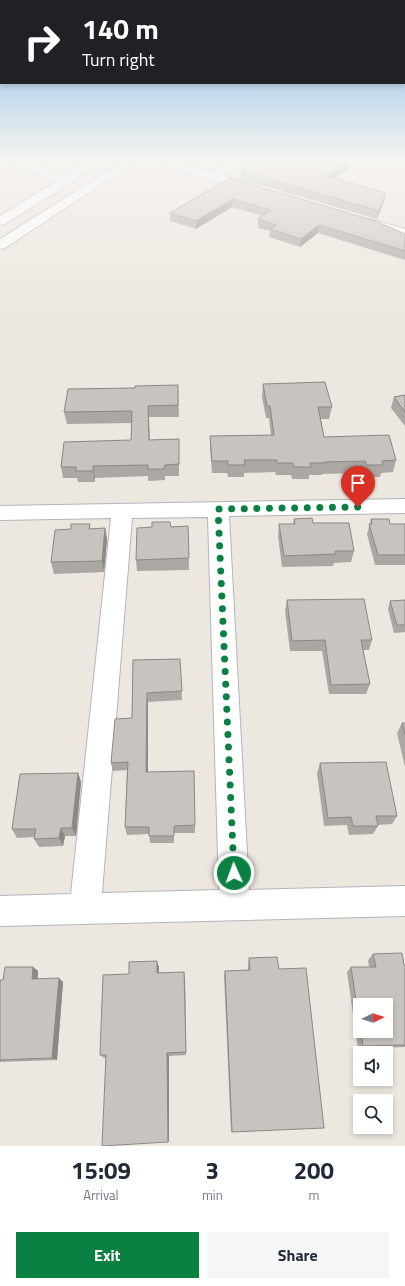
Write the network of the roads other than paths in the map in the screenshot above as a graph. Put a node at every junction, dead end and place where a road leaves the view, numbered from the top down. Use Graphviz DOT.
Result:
graph roads {
  1 [pos="13,213"];
  2 [pos="49,213"];
  3 [pos="361,220"];
  4 [pos="0,221"];
  5 [pos="405,233"];
  6 [pos="0,245"];
  7 [pos="405,506"];
  8 [pos="218,509"];
  9 [pos="122,510"];
  10 [pos="0,513"];
  11 [pos="405,901"];
  12 [pos="235,905"];
  13 [pos="85,910"];
  14 [pos="0,912"];
  1 -- 4 [label="street"];
  2 -- 6 [label="street"];
  3 -- 5 [label="street"];
  7 -- 8 [label="street"];
  8 -- 9 [label="street"];
  8 -- 12 [label="street"];
  9 -- 10 [label="street"];
  9 -- 13 [label="street"];
  11 -- 12 [label="street"];
  12 -- 13 [label="street"];
  13 -- 14 [label="street"];
}
